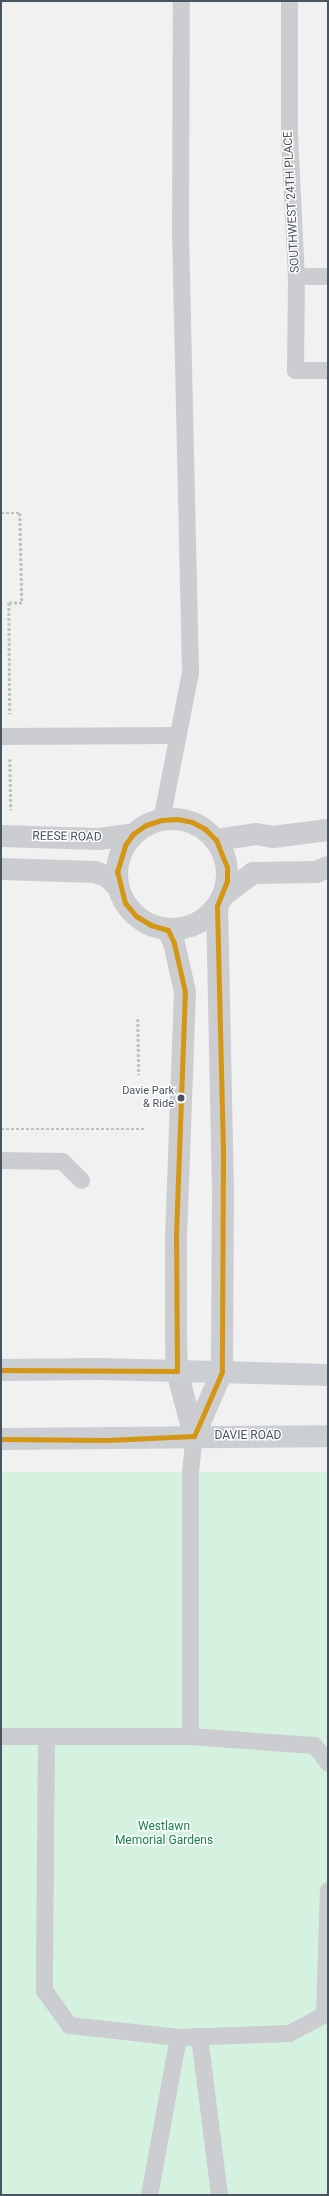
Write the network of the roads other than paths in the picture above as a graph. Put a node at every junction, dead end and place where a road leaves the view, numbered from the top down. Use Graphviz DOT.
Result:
graph roads {
  1 [pos="181,1"];
  2 [pos="289,1"];
  3 [pos="296,276"];
  4 [pos="328,276"];
  5 [pos="328,370"];
  6 [pos="176,735"];
  7 [pos="6,736"];
  8 [pos="161,820"];
  9 [pos="328,830"];
  10 [pos="133,834"];
  11 [pos="6,836"];
  12 [pos="216,840"];
  13 [pos="328,867"];
  14 [pos="1,869"];
  15 [pos="118,887"];
  16 [pos="220,901"];
  17 [pos="168,930"];
  18 [pos="1,1160"];
  19 [pos="81,1180"];
  20 [pos="1,1370"];
  21 [pos="177,1371"];
  22 [pos="222,1372"];
  23 [pos="328,1375"];
  24 [pos="194,1436"];
  25 [pos="328,1436"];
  26 [pos="1,1439"];
  27 [pos="1,1736"];
  28 [pos="46,1736"];
  29 [pos="190,1736"];
  30 [pos="328,1763"];
  31 [pos="328,1890"];
  32 [pos="200,2036"];
  33 [pos="178,2037"];
  34 [pos="149,2195"];
  35 [pos="219,2195"];
  1 -- 6 [label="lane"];
  2 -- 3 [label="lane, SOUTHWEST 24TH PLACE"];
  3 -- 4 [label="lane"];
  3 -- 5 [label="lane, SOUTHWEST 24TH PLACE"];
  6 -- 7 [label="lane"];
  6 -- 8 [label="lane"];
  8 -- 10 [label="street"];
  8 -- 12 [label="street"];
  9 -- 12 [label="street"];
  10 -- 11 [label="street, REESE ROAD"];
  10 -- 15 [label="street"];
  12 -- 16 [label="street"];
  13 -- 16 [label="street"];
  14 -- 15 [label="street"];
  15 -- 17 [label="street"];
  16 -- 17 [label="street"];
  16 -- 22 [label="street"];
  17 -- 21 [label="street"];
  18 -- 19 [label="lane"];
  20 -- 21 [label="main road"];
  21 -- 22 [label="main road"];
  21 -- 24 [label="street"];
  22 -- 23 [label="main road"];
  22 -- 24 [label="street"];
  24 -- 25 [label="main road, DAVIE ROAD"];
  24 -- 26 [label="main road, DAVIE ROAD"];
  24 -- 29 [label="lane"];
  27 -- 28 [label="lane"];
  28 -- 29 [label="lane"];
  28 -- 33 [label="lane"];
  29 -- 30 [label="lane"];
  31 -- 32 [label="lane"];
  32 -- 33 [label="lane"];
  32 -- 35 [label="lane"];
  33 -- 34 [label="lane"];
}
